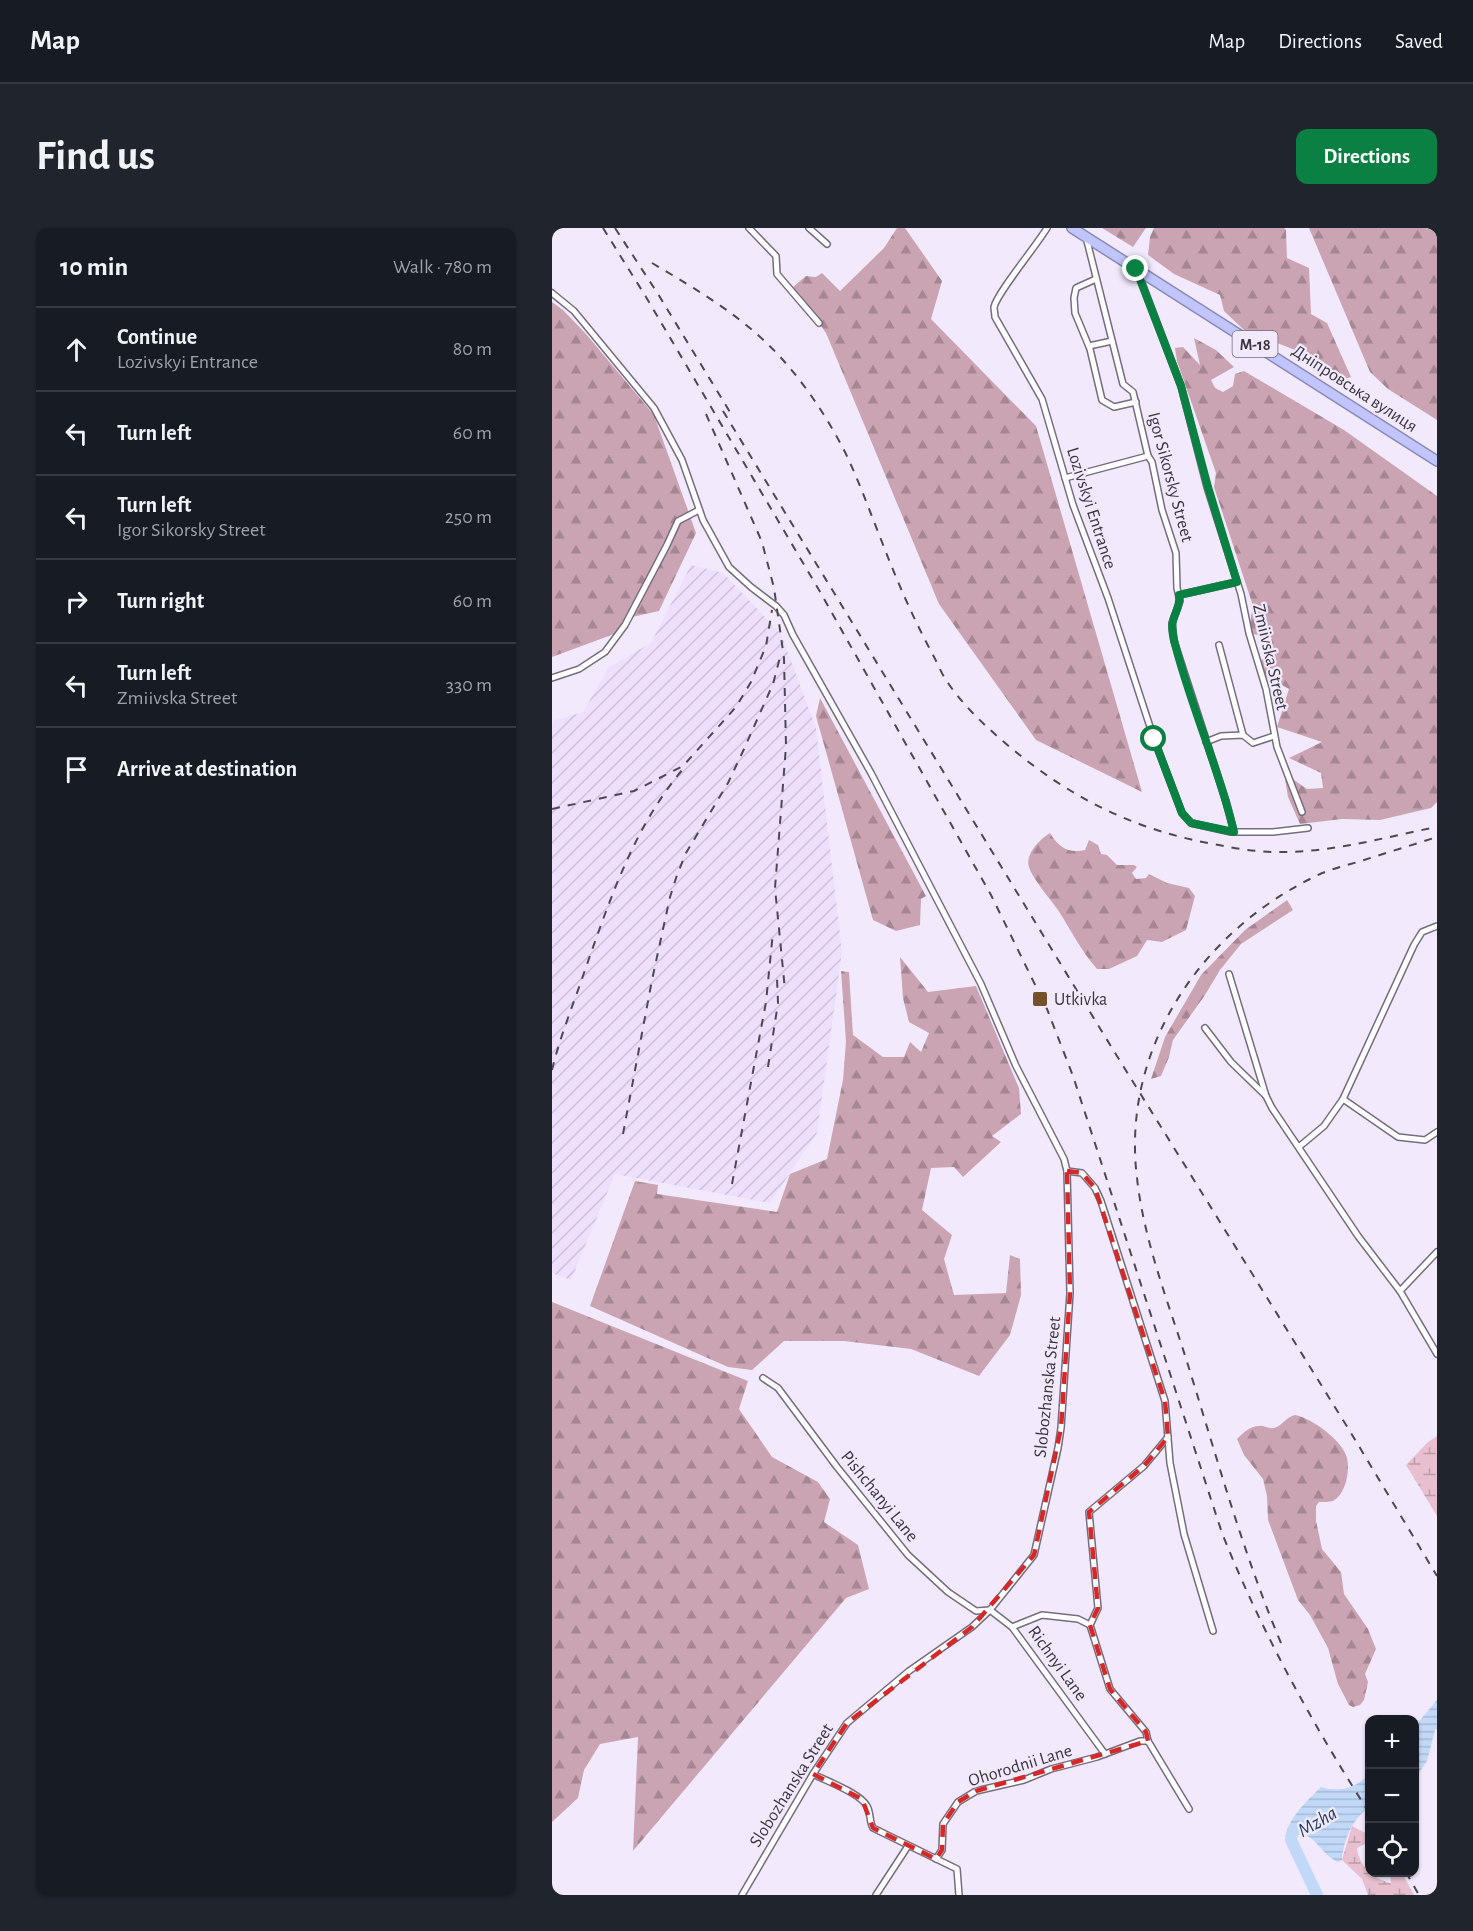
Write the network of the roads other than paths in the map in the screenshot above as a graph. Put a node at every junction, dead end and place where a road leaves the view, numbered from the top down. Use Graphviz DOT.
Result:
graph roads {
  1 [pos="749,228"];
  2 [pos="809,228"];
  3 [pos="1047,228"];
  4 [pos="1072,228"];
  5 [pos="1086,237"];
  6 [pos="827,244"];
  7 [pos="1136,269"];
  8 [pos="1096,279"];
  9 [pos="552,293"];
  10 [pos="819,323"];
  11 [pos="1112,341"];
  12 [pos="1089,346"];
  13 [pos="1136,402"];
  14 [pos="1148,456"];
  15 [pos="1437,461"];
  16 [pos="1065,477"];
  17 [pos="699,510"];
  18 [pos="1237,582"];
  19 [pos="1179,595"];
  20 [pos="1220,645"];
  21 [pos="552,678"];
  22 [pos="1243,735"];
  23 [pos="1274,736"];
  24 [pos="1206,742"];
  25 [pos="1302,812"];
  26 [pos="1308,828"];
  27 [pos="1234,832"];
  28 [pos="1437,926"];
  29 [pos="1229,974"];
  30 [pos="1205,1028"];
  31 [pos="1266,1096"];
  32 [pos="1343,1099"];
  33 [pos="1437,1132"];
  34 [pos="1300,1146"];
  35 [pos="1067,1171"];
  36 [pos="1437,1252"];
  37 [pos="1400,1291"];
  38 [pos="1437,1354"];
  39 [pos="763,1378"];
  40 [pos="1168,1437"];
  41 [pos="990,1610"];
  42 [pos="1090,1625"];
  43 [pos="1012,1627"];
  44 [pos="1213,1631"];
  45 [pos="1148,1741"];
  46 [pos="1105,1754"];
  47 [pos="813,1774"];
  48 [pos="1189,1809"];
  49 [pos="908,1846"];
  50 [pos="936,1859"];
  51 [pos="742,1895"];
  52 [pos="876,1895"];
  53 [pos="959,1895"];
  1 -- 10 [label="street"];
  2 -- 6 [label="street"];
  3 -- 16 [label="street, Lozivskyi Entrance"];
  4 -- 5 [label="highway, Дніпровська вулиця / М-18"];
  5 -- 7 [label="highway, Дніпровська вулиця / М-18"];
  5 -- 8 [label="street, Igor Sikorsky Street"];
  7 -- 15 [label="highway, Дніпровська вулиця / М-18"];
  7 -- 18 [label="street, Zmiivska Street"];
  8 -- 11 [label="street, Igor Sikorsky Street"];
  8 -- 12 [label="street"];
  9 -- 17 [label="street, Slobozhanska Street"];
  11 -- 12 [label="street"];
  11 -- 13 [label="street, Igor Sikorsky Street"];
  12 -- 13 [label="street"];
  13 -- 14 [label="street, Igor Sikorsky Street"];
  14 -- 16 [label="street"];
  14 -- 19 [label="street, Igor Sikorsky Street"];
  16 -- 27 [label="street, Lozivskyi Entrance"];
  17 -- 21 [label="street"];
  17 -- 35 [label="street, Slobozhanska Street"];
  18 -- 19 [label="street"];
  18 -- 23 [label="street, Zmiivska Street"];
  19 -- 24 [label="street, Igor Sikorsky Street"];
  20 -- 22 [label="street"];
  22 -- 23 [label="street"];
  22 -- 24 [label="street"];
  23 -- 25 [label="street, Zmiivska Street"];
  24 -- 27 [label="street, Igor Sikorsky Street"];
  26 -- 27 [label="street"];
  28 -- 32 [label="street"];
  29 -- 31 [label="street"];
  30 -- 31 [label="street"];
  31 -- 34 [label="street"];
  32 -- 33 [label="street"];
  32 -- 34 [label="street"];
  34 -- 37 [label="street"];
  35 -- 40 [label="street"];
  35 -- 41 [label="street, Slobozhanska Street"];
  36 -- 37 [label="street"];
  37 -- 38 [label="street"];
  39 -- 41 [label="street, Pishchanyi Lane"];
  40 -- 42 [label="street"];
  40 -- 44 [label="street"];
  41 -- 43 [label="street"];
  41 -- 47 [label="street, Slobozhanska Street"];
  42 -- 43 [label="street, Richnyi Lane"];
  42 -- 45 [label="street"];
  43 -- 46 [label="street, Richnyi Lane"];
  45 -- 46 [label="street, Ohorodnii Lane"];
  45 -- 48 [label="street"];
  46 -- 50 [label="street, Ohorodnii Lane"];
  47 -- 49 [label="street"];
  47 -- 51 [label="street, Slobozhanska Street"];
  49 -- 50 [label="street"];
  49 -- 52 [label="street"];
  50 -- 53 [label="street"];
}
